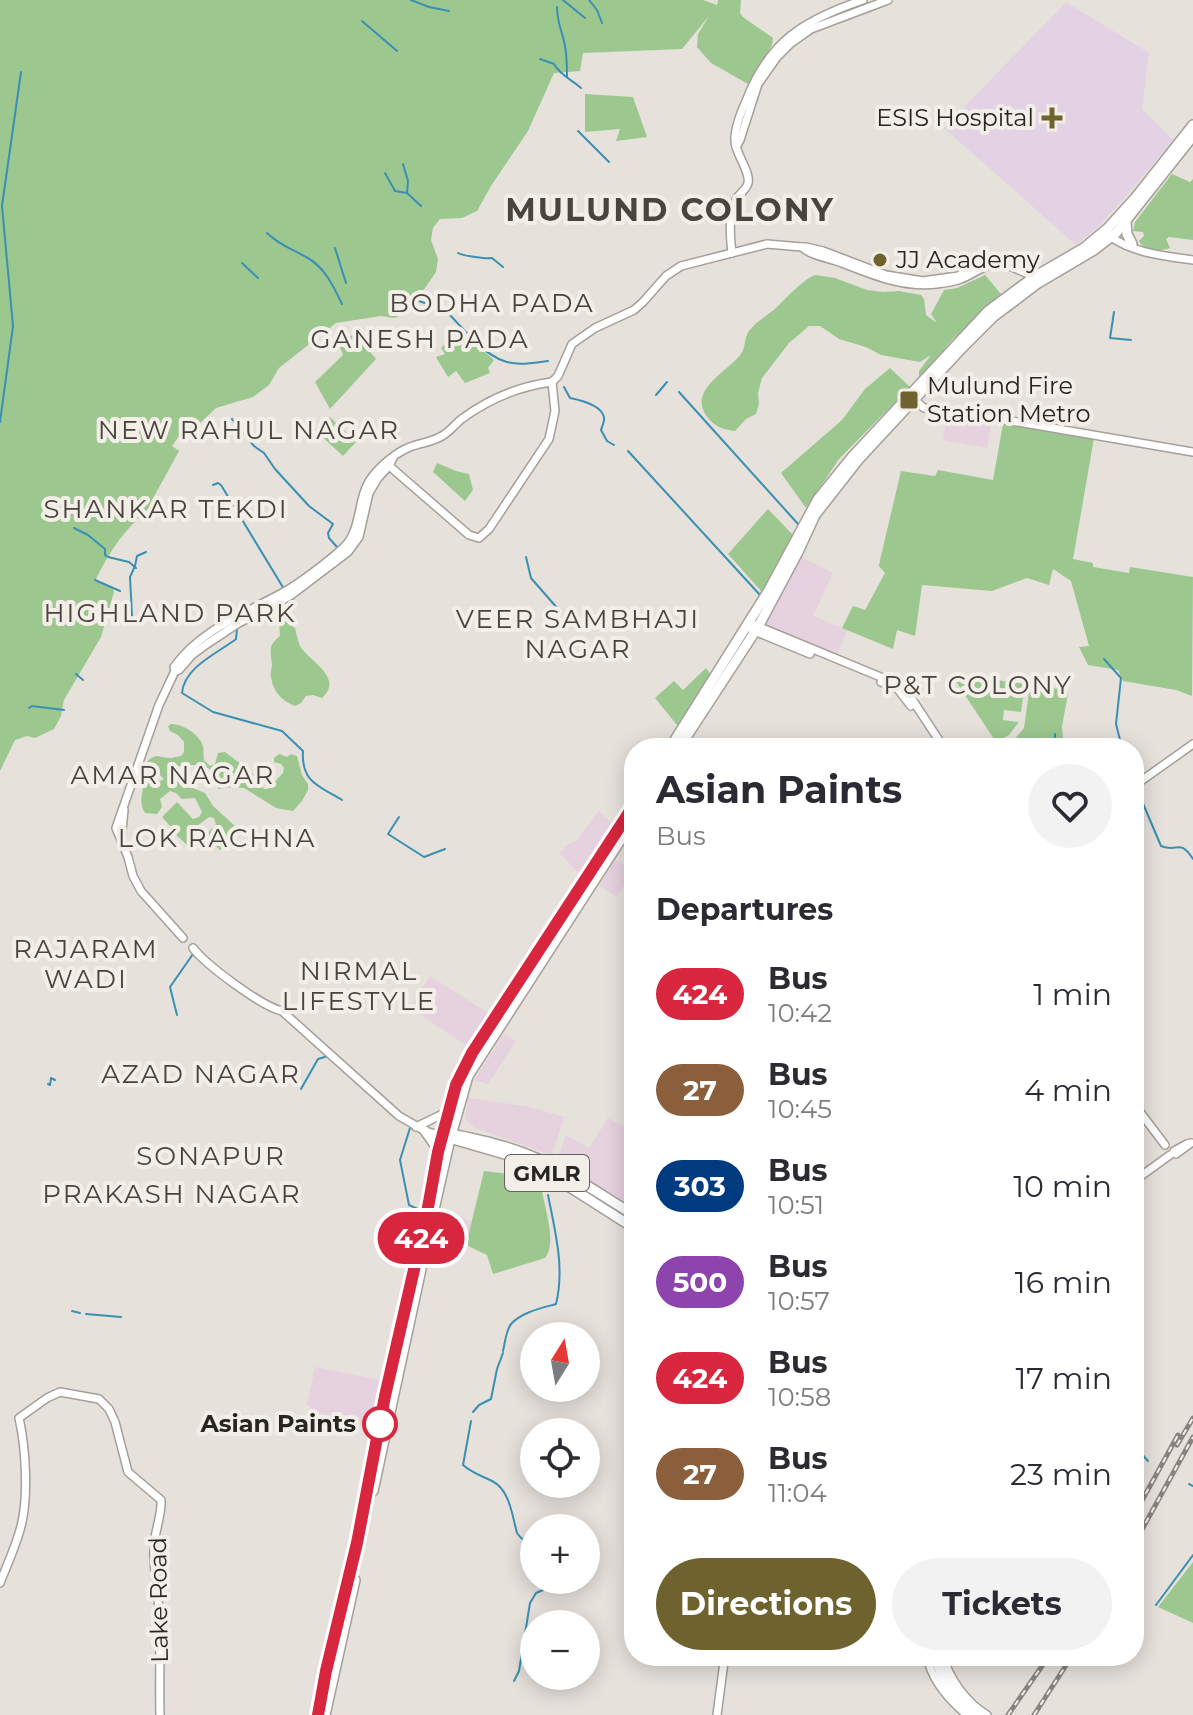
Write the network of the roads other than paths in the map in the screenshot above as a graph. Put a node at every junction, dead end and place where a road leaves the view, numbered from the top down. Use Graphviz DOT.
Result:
graph roads {
  1 [pos="863,0"];
  2 [pos="888,0"];
  3 [pos="1193,125"];
  4 [pos="1193,136"];
  5 [pos="736,147"];
  6 [pos="1126,222"];
  7 [pos="1109,233"];
  8 [pos="1134,246"];
  9 [pos="732,253"];
  10 [pos="1193,260"];
  11 [pos="967,274"];
  12 [pos="1040,277"];
  13 [pos="1023,278"];
  14 [pos="552,382"];
  15 [pos="918,398"];
  16 [pos="1193,452"];
  17 [pos="389,462"];
  18 [pos="755,628"];
  19 [pos="677,738"];
  20 [pos="685,738"];
  21 [pos="935,738"];
  22 [pos="1193,744"];
  23 [pos="1144,779"];
  24 [pos="624,821"];
  25 [pos="624,835"];
  26 [pos="183,938"];
  27 [pos="193,948"];
  28 [pos="481,1048"];
  29 [pos="454,1110"];
  30 [pos="1144,1117"];
  31 [pos="420,1129"];
  32 [pos="448,1136"];
  33 [pos="471,1138"];
  34 [pos="1192,1143"];
  35 [pos="493,1147"];
  36 [pos="438,1152"];
  37 [pos="1171,1152"];
  38 [pos="1144,1173"];
  39 [pos="624,1209"];
  40 [pos="624,1222"];
  41 [pos="0,1583"];
  42 [pos="723,1666"];
  43 [pos="929,1666"];
  44 [pos="937,1666"];
  45 [pos="947,1666"];
  46 [pos="160,1715"];
  47 [pos="318,1715"];
  48 [pos="325,1715"];
  49 [pos="717,1715"];
  50 [pos="967,1715"];
  51 [pos="978,1715"];
  52 [pos="987,1715"];
  1 -- 5 [label="street"];
  2 -- 5 [label="street"];
  3 -- 7 [label="main road"];
  4 -- 6 [label="main road"];
  5 -- 9 [label="street"];
  6 -- 7 [label="main road"];
  6 -- 8 [label="main road"];
  7 -- 8 [label="street"];
  7 -- 12 [label="main road"];
  8 -- 10 [label="street"];
  9 -- 11 [label="street"];
  9 -- 14 [label="street"];
  11 -- 12 [label="street"];
  11 -- 13 [label="street"];
  12 -- 13 [label="main road"];
  12 -- 15 [label="main road"];
  13 -- 15 [label="main road"];
  14 -- 17 [label="street"];
  14 -- 17 [label="street"];
  15 -- 16 [label="street"];
  15 -- 18 [label="main road"];
  15 -- 18 [label="main road"];
  17 -- 26 [label="street"];
  18 -- 19 [label="main road"];
  18 -- 20 [label="main road"];
  18 -- 21 [label="street"];
  22 -- 23 [label="street"];
  24 -- 28 [label="main road"];
  25 -- 28 [label="main road"];
  27 -- 31 [label="street"];
  28 -- 29 [label="main road"];
  29 -- 31 [label="street"];
  29 -- 32 [label="main road"];
  29 -- 33 [label="main road"];
  30 -- 37 [label="street"];
  31 -- 32 [label="street"];
  31 -- 36 [label="main road"];
  32 -- 33 [label="main road, GMLR"];
  32 -- 35 [label="main road, GMLR"];
  32 -- 36 [label="main road"];
  32 -- 48 [label="main road"];
  33 -- 35 [label="main road, GMLR"];
  34 -- 37 [label="street"];
  35 -- 39 [label="main road, GMLR"];
  35 -- 40 [label="main road, GMLR"];
  36 -- 47 [label="main road"];
  37 -- 38 [label="street"];
  41 -- 46 [label="street, Lake Road"];
  42 -- 49 [label="street"];
  43 -- 50 [label="street"];
  44 -- 51 [label="main road"];
  45 -- 52 [label="street"];
}
